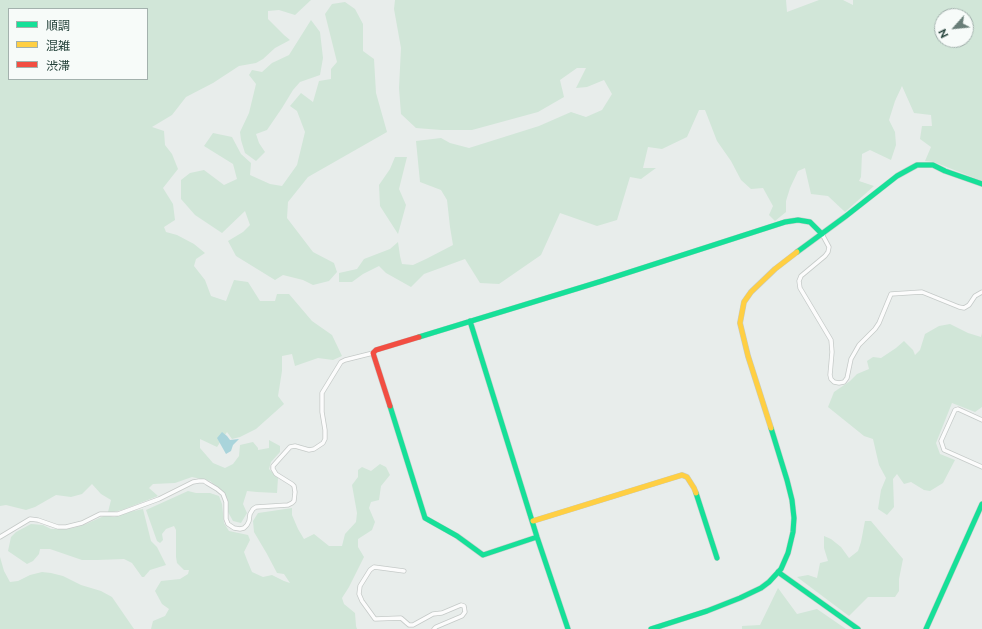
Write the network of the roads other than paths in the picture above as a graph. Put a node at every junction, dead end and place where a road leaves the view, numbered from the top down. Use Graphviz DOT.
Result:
graph roads {
  1 [pos="982,184"];
  2 [pos="822,234"];
  3 [pos="982,292"];
  4 [pos="470,321"];
  5 [pos="373,353"];
  6 [pos="982,420"];
  7 [pos="982,467"];
  8 [pos="982,504"];
  9 [pos="532,521"];
  10 [pos="0,536"];
  11 [pos="538,537"];
  12 [pos="717,558"];
  13 [pos="404,571"];
  14 [pos="778,572"];
  15 [pos="434,629"];
  16 [pos="568,629"];
  17 [pos="651,629"];
  18 [pos="858,629"];
  19 [pos="926,629"];
  1 -- 2 [label="street"];
  2 -- 3 [label="street"];
  2 -- 4 [label="street"];
  2 -- 14 [label="street"];
  4 -- 5 [label="street"];
  4 -- 9 [label="street"];
  5 -- 10 [label="street"];
  5 -- 11 [label="street"];
  6 -- 7 [label="street"];
  8 -- 19 [label="street"];
  9 -- 11 [label="street"];
  9 -- 12 [label="street"];
  11 -- 16 [label="street"];
  13 -- 15 [label="street"];
  14 -- 17 [label="street"];
  14 -- 18 [label="street"];
}
